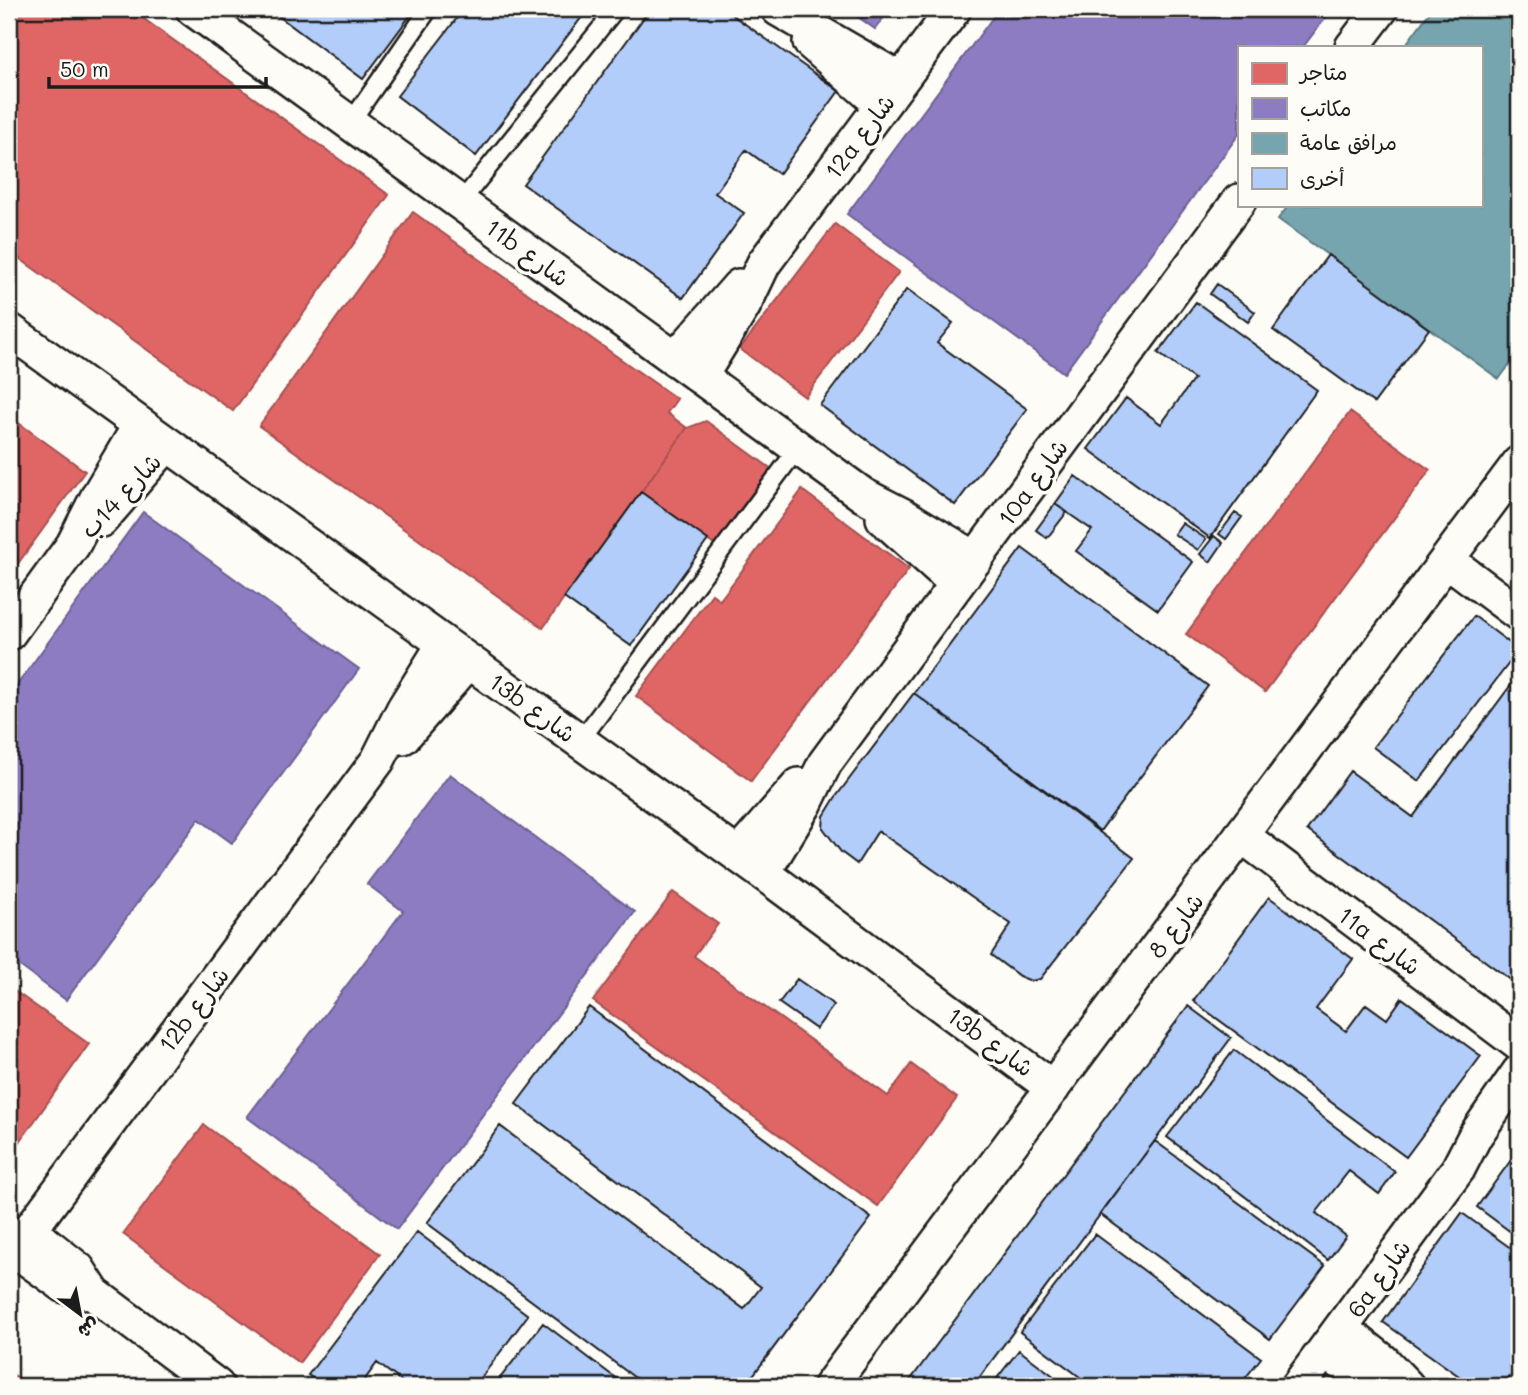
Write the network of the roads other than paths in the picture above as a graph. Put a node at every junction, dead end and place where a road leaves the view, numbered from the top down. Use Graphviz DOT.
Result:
graph roads {
  1 [pos="193,9"];
  2 [pos="429,9"];
  3 [pos="616,9"];
  4 [pos="954,9"];
  5 [pos="1381,9"];
  6 [pos="783,12"];
  7 [pos="1353,46"];
  8 [pos="892,93"];
  9 [pos="350,123"];
  10 [pos="1238,202"];
  11 [pos="460,203"];
  12 [pos="9,330"];
  13 [pos="687,368"];
  14 [pos="154,435"];
  15 [pos="799,449"];
  16 [pos="1519,463"];
  17 [pos="1447,560"];
  18 [pos="966,571"];
  19 [pos="1519,614"];
  20 [pos="9,633"];
  21 [pos="457,652"];
  22 [pos="580,741"];
  23 [pos="1241,835"];
  24 [pos="750,864"];
  25 [pos="1519,1044"];
  26 [pos="1519,1072"];
  27 [pos="1054,1087"];
  28 [pos="1519,1106"];
  29 [pos="1458,1169"];
  30 [pos="17,1246"];
  31 [pos="1332,1340"];
  32 [pos="217,1386"];
  33 [pos="831,1386"];
  34 [pos="1298,1386"];
  35 [pos="1380,1386"];
  36 [pos="1407,1386"];
  1 -- 9 [label="street, 11b شارع"];
  2 -- 9 [label="lane"];
  3 -- 11 [label="lane"];
  4 -- 8 [label="street, 12a شارع"];
  5 -- 7 [label="street"];
  6 -- 8 [label="street"];
  8 -- 13 [label="street, 12a شارع"];
  9 -- 11 [label="street, 11b شارع"];
  10 -- 18 [label="street, 10a شارع"];
  11 -- 13 [label="street, 11b شارع"];
  12 -- 14 [label="street, 13b شارع"];
  13 -- 15 [label="street, 11b شارع"];
  14 -- 20 [label="street, شارع 14ب"];
  14 -- 21 [label="street, 13b شارع"];
  15 -- 18 [label="street, 11b شارع"];
  15 -- 22 [label="lane"];
  16 -- 17 [label="street, شارع 8"];
  17 -- 19 [label="street"];
  17 -- 23 [label="street, شارع 8"];
  18 -- 24 [label="street, 10a شارع"];
  21 -- 22 [label="street, 13b شارع"];
  21 -- 30 [label="street, 12b شارع"];
  22 -- 24 [label="street, 13b شارع"];
  23 -- 25 [label="street, 11a شارع"];
  23 -- 27 [label="street, شارع 8"];
  24 -- 27 [label="street, 13b شارع"];
  26 -- 29 [label="street, 6a شارع"];
  27 -- 33 [label="street, شارع 8"];
  28 -- 29 [label="street, 6a شارع"];
  29 -- 31 [label="street, 6a شارع"];
  30 -- 32 [label="street"];
  31 -- 34 [label="street, 6a شارع"];
  31 -- 35 [label="street"];
  31 -- 36 [label="street"];
}
